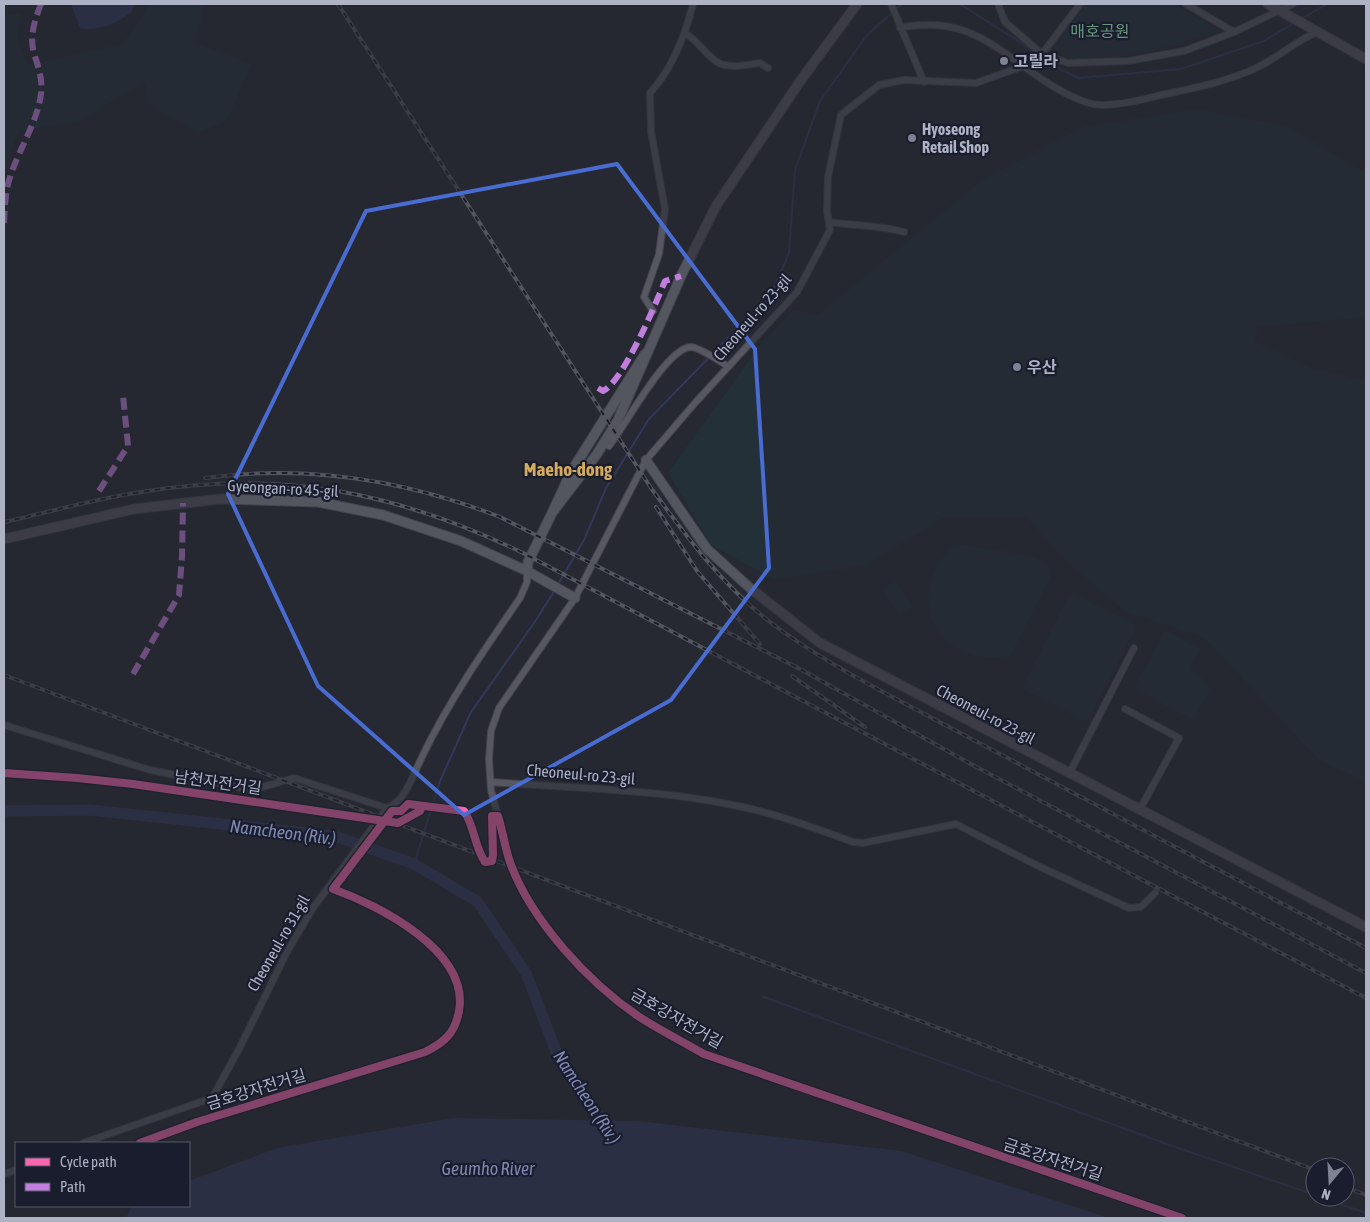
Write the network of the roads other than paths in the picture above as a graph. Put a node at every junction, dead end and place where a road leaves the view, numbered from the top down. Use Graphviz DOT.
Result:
graph roads {
  1 [pos="693,4"];
  2 [pos="857,4"];
  3 [pos="891,4"];
  4 [pos="998,4"];
  5 [pos="1080,4"];
  6 [pos="1186,4"];
  7 [pos="1268,4"];
  8 [pos="1293,4"];
  9 [pos="1282,11"];
  10 [pos="900,28"];
  11 [pos="1316,30"];
  12 [pos="1234,32"];
  13 [pos="685,33"];
  14 [pos="1042,54"];
  15 [pos="1366,59"];
  16 [pos="1024,65"];
  17 [pos="768,68"];
  18 [pos="924,82"];
  19 [pos="829,222"];
  20 [pos="904,232"];
  21 [pos="653,311"];
  22 [pos="645,354"];
  23 [pos="725,364"];
  24 [pos="609,446"];
  25 [pos="646,460"];
  26 [pos="552,513"];
  27 [pos="4,538"];
  28 [pos="527,571"];
  29 [pos="571,597"];
  30 [pos="1134,648"];
  31 [pos="1125,709"];
  32 [pos="4,726"];
  33 [pos="1069,774"];
  34 [pos="491,782"];
  35 [pos="387,808"];
  36 [pos="1140,809"];
  37 [pos="498,816"];
  38 [pos="1155,893"];
  39 [pos="1366,927"];
  40 [pos="86,1142"];
  1 -- 13 [label="street"];
  2 -- 22 [label="street"];
  3 -- 10 [label="street"];
  4 -- 14 [label="street"];
  5 -- 14 [label="street"];
  6 -- 12 [label="street"];
  7 -- 9 [label="street"];
  8 -- 9 [label="street"];
  9 -- 11 [label="street"];
  9 -- 12 [label="street"];
  10 -- 16 [label="street"];
  10 -- 18 [label="street"];
  11 -- 15 [label="street"];
  11 -- 16 [label="street"];
  12 -- 14 [label="street"];
  13 -- 17 [label="street"];
  13 -- 21 [label="street"];
  14 -- 16 [label="street, Cheoneul-ro 23-gil"];
  16 -- 18 [label="street, Cheoneul-ro 23-gil"];
  18 -- 19 [label="street, Cheoneul-ro 23-gil"];
  19 -- 20 [label="street"];
  19 -- 23 [label="street, Cheoneul-ro 23-gil"];
  22 -- 26 [label="street"];
  22 -- 26 [label="street"];
  23 -- 24 [label="street"];
  23 -- 25 [label="street, Cheoneul-ro 23-gil"];
  25 -- 29 [label="street, Cheoneul-ro 23-gil"];
  25 -- 33 [label="street, Cheoneul-ro 23-gil"];
  26 -- 28 [label="street, Cheoneul-ro 31-gil"];
  27 -- 28 [label="street, Gyeongan-ro 45-gil"];
  28 -- 29 [label="street, Gyeongan-ro 45-gil"];
  28 -- 35 [label="street, Cheoneul-ro 31-gil"];
  29 -- 34 [label="street, Cheoneul-ro 23-gil"];
  30 -- 33 [label="street"];
  31 -- 36 [label="street"];
  32 -- 35 [label="street"];
  33 -- 36 [label="street, Cheoneul-ro 23-gil"];
  34 -- 37 [label="street, Cheoneul-ro 23-gil"];
  34 -- 38 [label="street, Cheoneul-ro 23-gil"];
  35 -- 40 [label="street, Cheoneul-ro 31-gil"];
  36 -- 39 [label="street, Cheoneul-ro 23-gil"];
}
